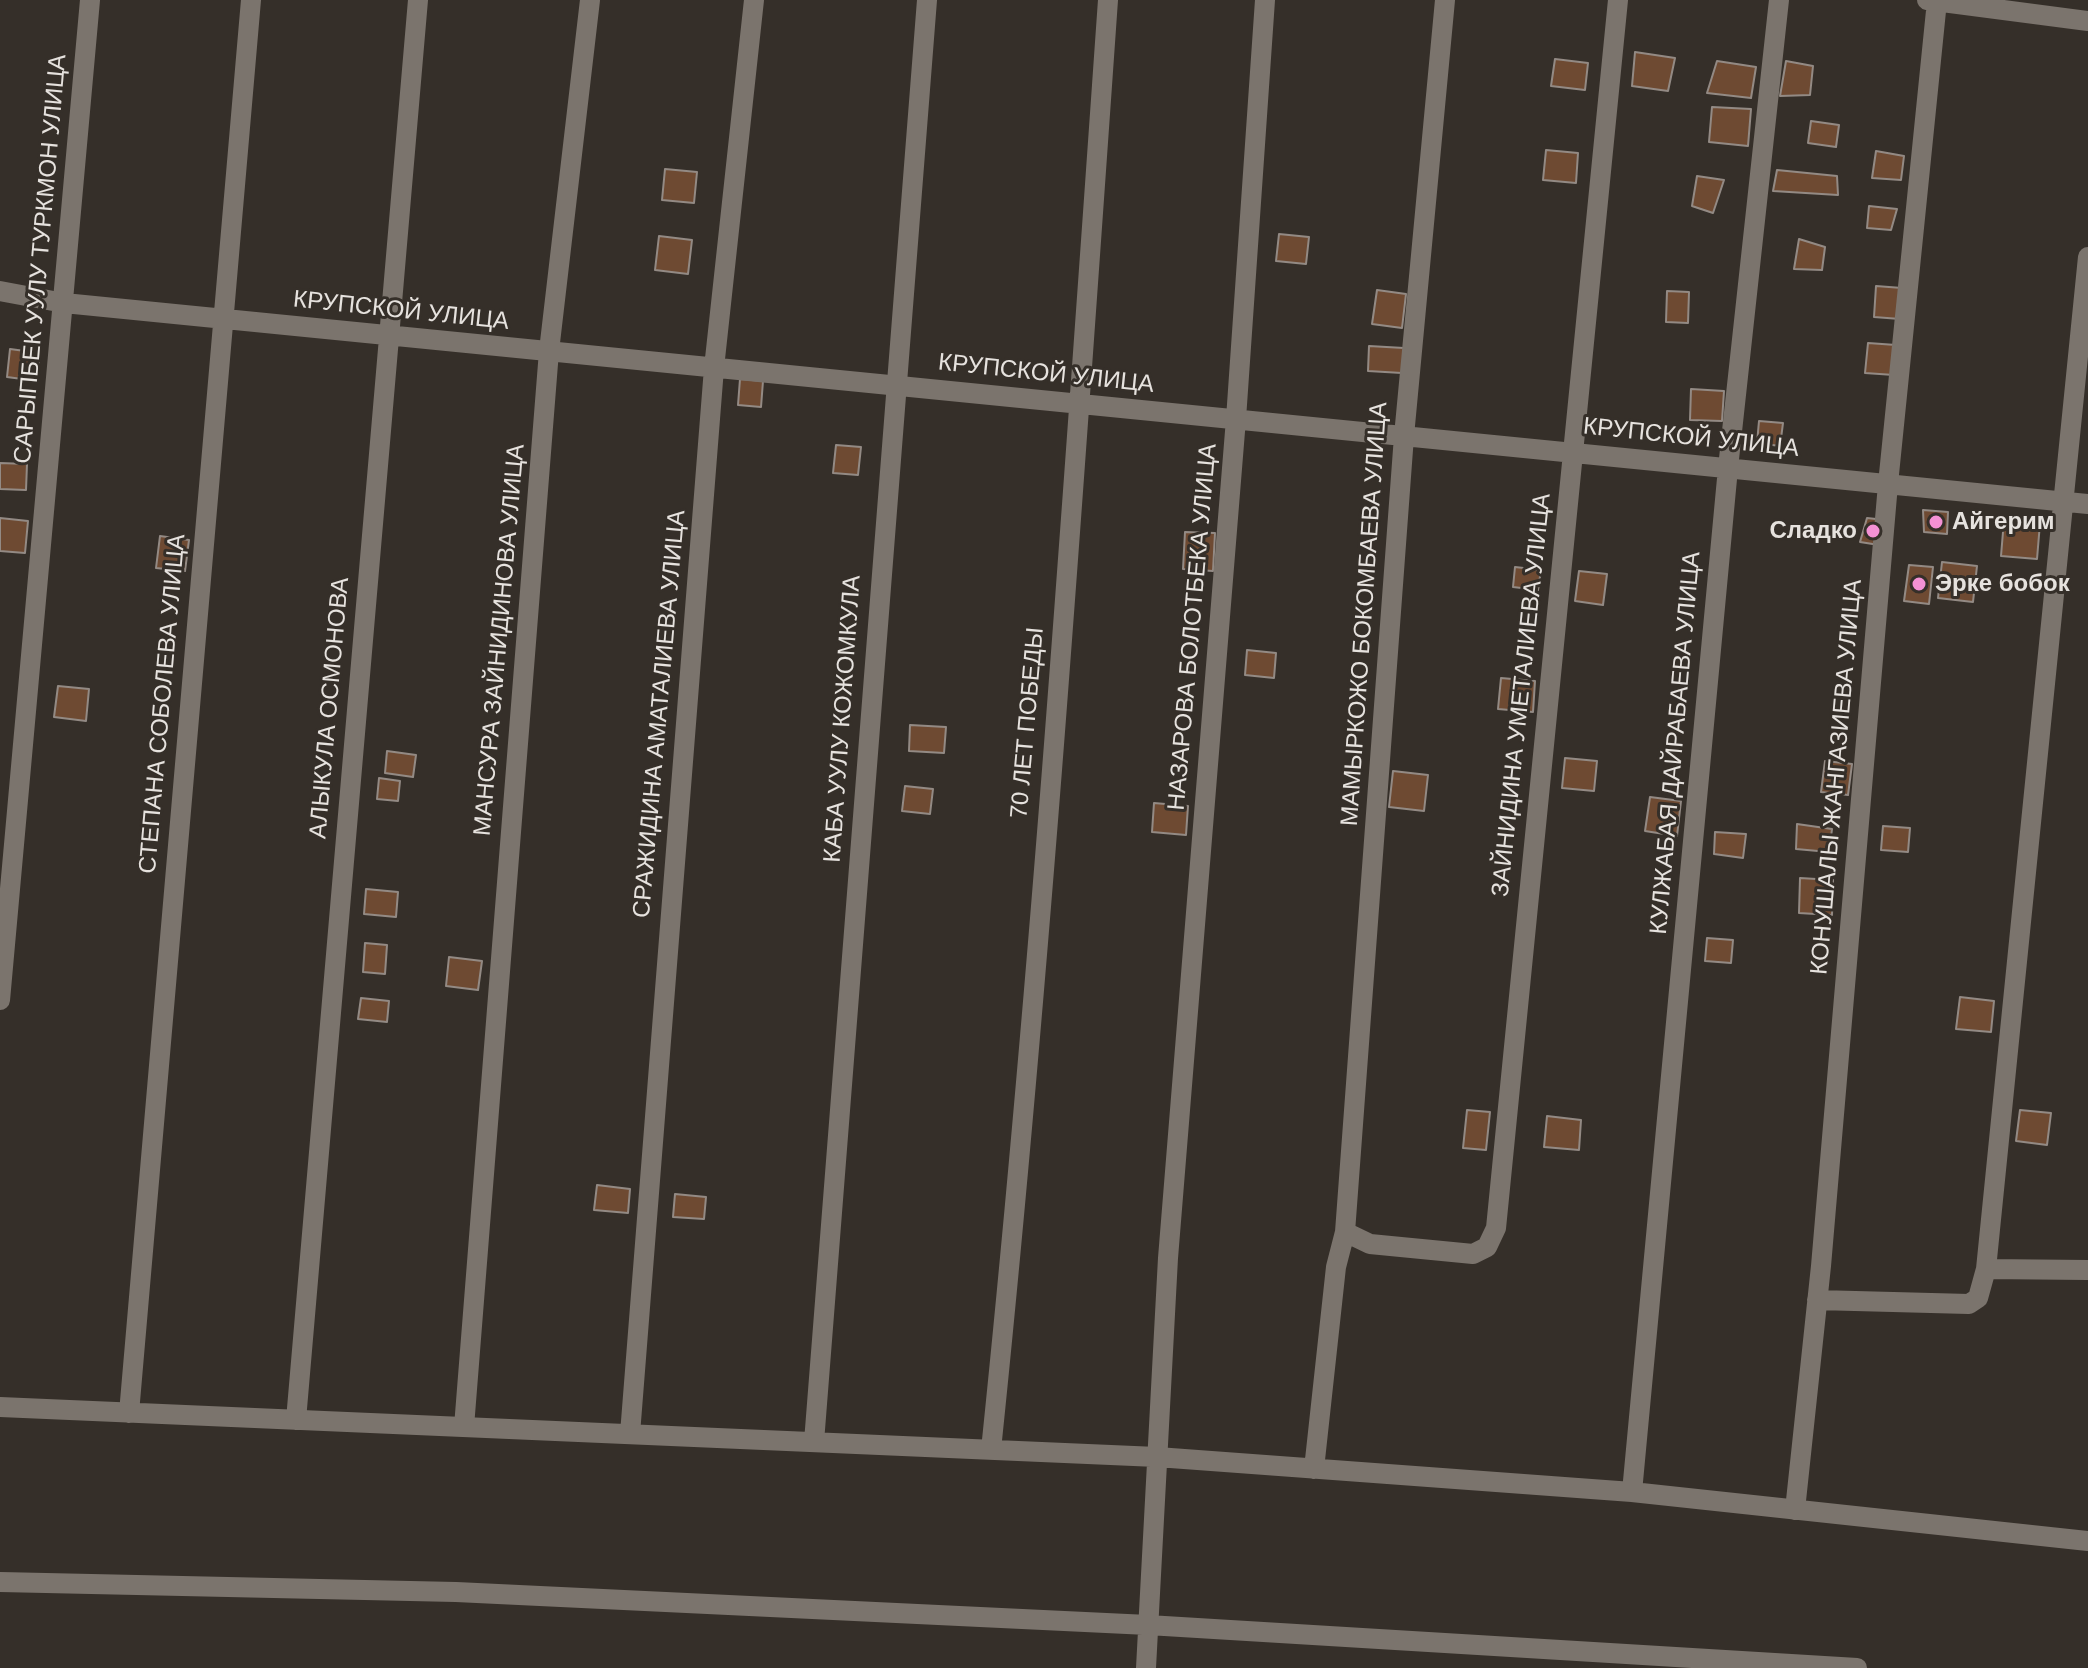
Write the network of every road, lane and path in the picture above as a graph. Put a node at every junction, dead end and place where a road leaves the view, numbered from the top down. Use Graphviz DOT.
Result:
graph roads {
  1 [pos="90,0"];
  2 [pos="251,0"];
  3 [pos="418,0"];
  4 [pos="590,0"];
  5 [pos="754,0"];
  6 [pos="927,0"];
  7 [pos="1108,0"];
  8 [pos="1265,0"];
  9 [pos="1445,0"];
  10 [pos="1618,0"];
  11 [pos="1779,0"];
  12 [pos="1932,1"];
  13 [pos="2088,3"];
  14 [pos="2088,21"];
  15 [pos="2088,257"];
  16 [pos="0,291"];
  17 [pos="64,303"];
  18 [pos="222,319"];
  19 [pos="387,335"];
  20 [pos="549,351"];
  21 [pos="714,368"];
  22 [pos="894,386"];
  23 [pos="1080,404"];
  24 [pos="1236,419"];
  25 [pos="1404,436"];
  26 [pos="1572,453"];
  27 [pos="1728,468"];
  28 [pos="1888,484"];
  29 [pos="2064,502"];
  30 [pos="2088,504"];
  31 [pos="0,1000"];
  32 [pos="1345,1232"];
  33 [pos="1986,1269"];
  34 [pos="2088,1270"];
  35 [pos="1817,1300"];
  36 [pos="0,1407"];
  37 [pos="129,1413"];
  38 [pos="296,1420"];
  39 [pos="464,1427"];
  40 [pos="630,1434"];
  41 [pos="814,1442"];
  42 [pos="991,1450"];
  43 [pos="1157,1457"];
  44 [pos="1314,1469"];
  45 [pos="1632,1492"];
  46 [pos="1795,1510"];
  47 [pos="2088,1541"];
  48 [pos="0,1582"];
  49 [pos="1148,1625"];
  50 [pos="1146,1668"];
  51 [pos="1857,1668"];
  1 -- 17 [label="street, САРЫПБЕК УУЛУ ТУРКМОН УЛИЦА"];
  2 -- 18 [label="street, СТЕПАНА СОБОЛЕВА УЛИЦА"];
  3 -- 19 [label="street, АЛЫКУЛА ОСМОНОВА"];
  4 -- 20 [label="street, МАНСУРА ЗАЙНИДИНОВА УЛИЦА"];
  5 -- 21 [label="street, СРАЖИДИНА АМАТАЛИЕВА УЛИЦА"];
  6 -- 22 [label="street, КАБА УУЛУ КОЖОМКУЛА"];
  7 -- 23 [label="street, 70 ЛЕТ ПОБЕДЫ"];
  8 -- 24 [label="street, НАЗАРОВА БОЛОТБЕКА УЛИЦА"];
  9 -- 25 [label="street, МАМЫРКОЖО БОКОМБАЕВА УЛИЦА"];
  10 -- 26 [label="street, ЗАЙНИДИНА УМЕТАЛИЕВА УЛИЦА"];
  11 -- 27 [label="street, КУЛЖАБАЯ ДАЙРАБАЕВА УЛИЦА"];
  12 -- 14 [label="street"];
  12 -- 28 [label="street, КОНУШАЛЫ ЖАНГАЗИЕВА УЛИЦА"];
  13 -- 14 [label="street"];
  15 -- 29 [label="street"];
  16 -- 17 [label="street, КРУПСКОЙ УЛИЦА"];
  17 -- 18 [label="street, КРУПСКОЙ УЛИЦА"];
  17 -- 31 [label="street, САРЫПБЕК УУЛУ ТУРКМОН УЛИЦА"];
  18 -- 19 [label="street, КРУПСКОЙ УЛИЦА"];
  18 -- 37 [label="street, СТЕПАНА СОБОЛЕВА УЛИЦА"];
  19 -- 20 [label="street, КРУПСКОЙ УЛИЦА"];
  19 -- 38 [label="street, АЛЫКУЛА ОСМОНОВА"];
  20 -- 21 [label="street, КРУПСКОЙ УЛИЦА"];
  20 -- 39 [label="street, МАНСУРА ЗАЙНИДИНОВА УЛИЦА"];
  21 -- 22 [label="street, КРУПСКОЙ УЛИЦА"];
  21 -- 40 [label="street, СРАЖИДИНА АМАТАЛИЕВА УЛИЦА"];
  22 -- 23 [label="street, КРУПСКОЙ УЛИЦА"];
  22 -- 41 [label="street, КАБА УУЛУ КОЖОМКУЛА"];
  23 -- 24 [label="street, КРУПСКОЙ УЛИЦА"];
  23 -- 42 [label="street, 70 ЛЕТ ПОБЕДЫ"];
  24 -- 25 [label="street, КРУПСКОЙ УЛИЦА"];
  24 -- 43 [label="street, НАЗАРОВА БОЛОТБЕКА УЛИЦА"];
  25 -- 26 [label="street, КРУПСКОЙ УЛИЦА"];
  25 -- 32 [label="street, МАМЫРКОЖО БОКОМБАЕВА УЛИЦА"];
  26 -- 27 [label="street, КРУПСКОЙ УЛИЦА"];
  26 -- 32 [label="street, ЗАЙНИДИНА УМЕТАЛИЕВА УЛИЦА"];
  27 -- 28 [label="street, КРУПСКОЙ УЛИЦА"];
  27 -- 45 [label="street, КУЛЖАБАЯ ДАЙРАБАЕВА УЛИЦА"];
  28 -- 29 [label="street, КРУПСКОЙ УЛИЦА"];
  28 -- 35 [label="street, КОНУШАЛЫ ЖАНГАЗИЕВА УЛИЦА"];
  29 -- 30 [label="street, КРУПСКОЙ УЛИЦА"];
  29 -- 33 [label="street"];
  32 -- 44 [label="street, МАМЫРКОЖО БОКОМБАЕВА УЛИЦА"];
  33 -- 34 [label="street"];
  33 -- 35 [label="street"];
  35 -- 46 [label="street, КОНУШАЛЫ ЖАНГАЗИЕВА УЛИЦА"];
  36 -- 37 [label="street"];
  37 -- 38 [label="street"];
  38 -- 39 [label="street"];
  39 -- 40 [label="street"];
  40 -- 41 [label="street"];
  41 -- 42 [label="street"];
  42 -- 43 [label="street"];
  43 -- 44 [label="street"];
  43 -- 49 [label="street, НАЗАРОВА БОЛОТБЕКА УЛИЦА"];
  44 -- 45 [label="street"];
  45 -- 46 [label="street"];
  46 -- 47 [label="street"];
  48 -- 49 [label="street"];
  49 -- 50 [label="street, НАЗАРОВА БОЛОТБЕКА УЛИЦА"];
  49 -- 51 [label="street"];
}
